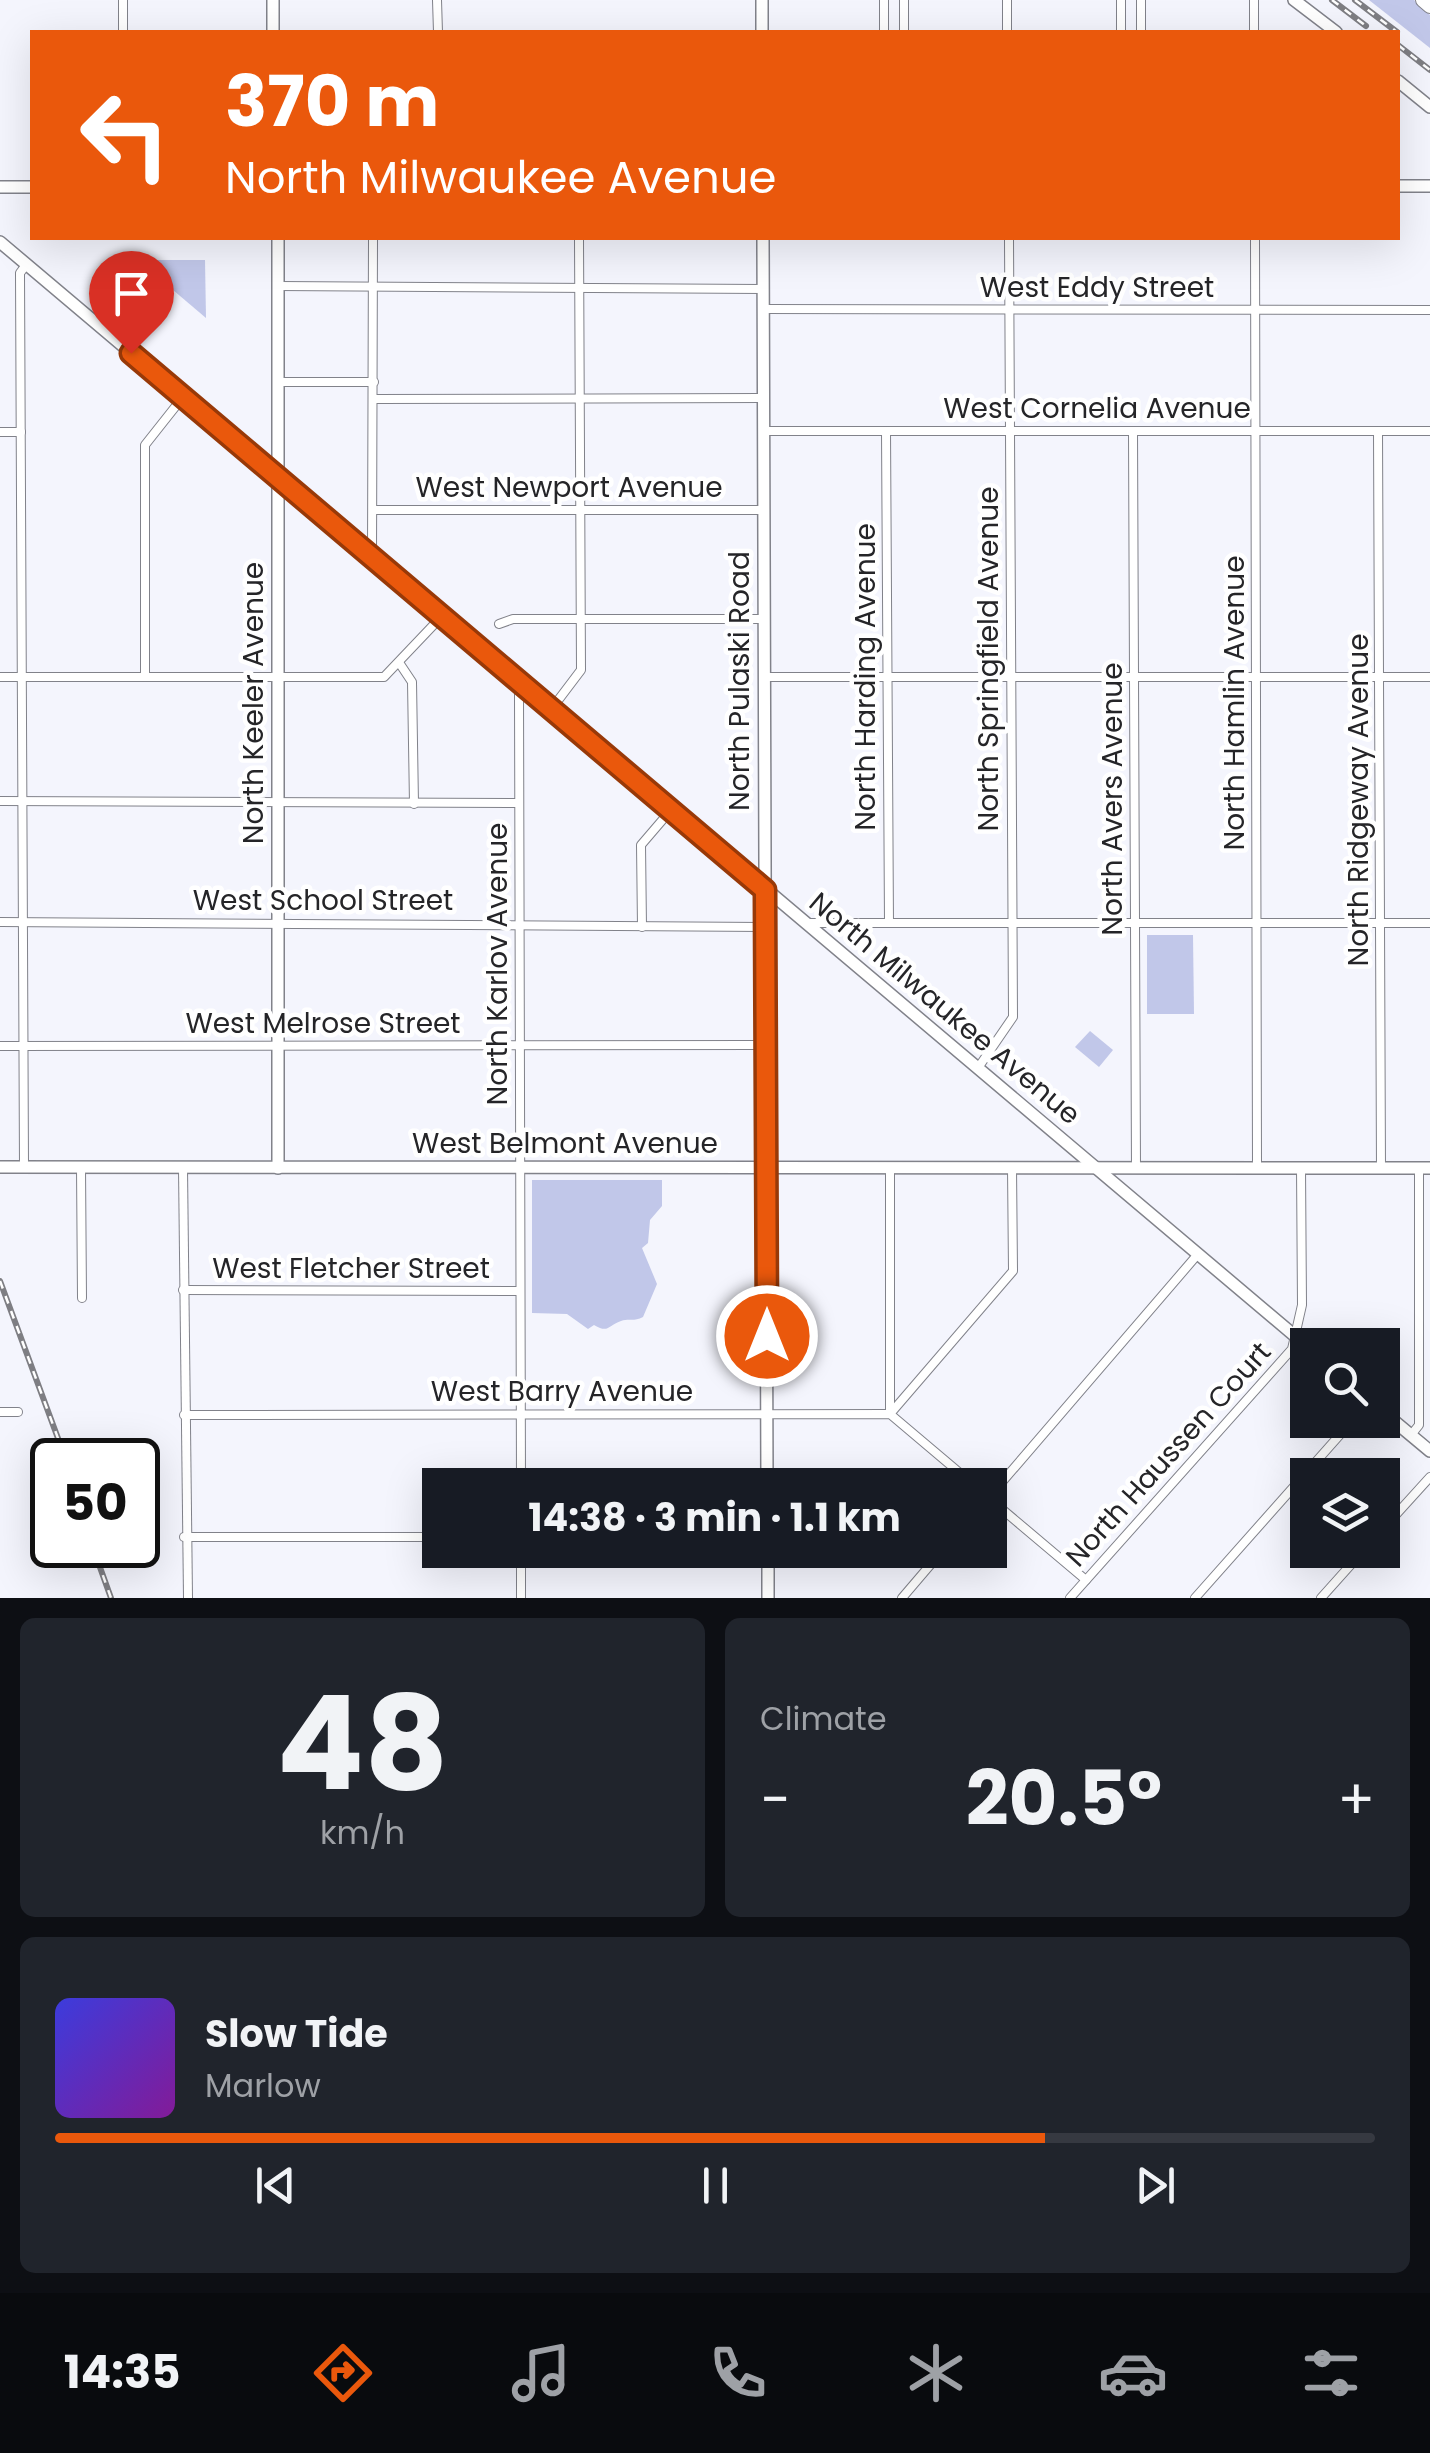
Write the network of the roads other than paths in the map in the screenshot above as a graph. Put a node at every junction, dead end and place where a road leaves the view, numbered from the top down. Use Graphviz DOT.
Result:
graph roads {
  1 [pos="122,0"];
  2 [pos="272,0"];
  3 [pos="438,0"];
  4 [pos="762,0"];
  5 [pos="884,0"];
  6 [pos="904,0"];
  7 [pos="1007,0"];
  8 [pos="1121,0"];
  9 [pos="1140,0"];
  10 [pos="1254,0"];
  11 [pos="1294,0"];
  12 [pos="1423,0"];
  13 [pos="1430,6"];
  14 [pos="123,30"];
  15 [pos="273,30"];
  16 [pos="438,30"];
  17 [pos="762,30"];
  18 [pos="884,30"];
  19 [pos="904,30"];
  20 [pos="1007,30"];
  21 [pos="1121,30"];
  22 [pos="1141,30"];
  23 [pos="1254,30"];
  24 [pos="1333,30"];
  25 [pos="1400,83"];
  26 [pos="1430,107"];
  27 [pos="1400,186"];
  28 [pos="1430,186"];
  29 [pos="0,187"];
  30 [pos="30,187"];
  31 [pos="278,240"];
  32 [pos="373,240"];
  33 [pos="579,240"];
  34 [pos="763,240"];
  35 [pos="1008,240"];
  36 [pos="1255,240"];
  37 [pos="0,242"];
  38 [pos="26,265"];
  39 [pos="278,286"];
  40 [pos="374,287"];
  41 [pos="579,289"];
  42 [pos="763,290"];
  43 [pos="763,309"];
  44 [pos="1009,309"];
  45 [pos="1255,310"];
  46 [pos="1430,310"];
  47 [pos="278,382"];
  48 [pos="374,382"];
  49 [pos="183,397"];
  50 [pos="579,398"];
  51 [pos="764,398"];
  52 [pos="374,400"];
  53 [pos="764,431"];
  54 [pos="886,431"];
  55 [pos="1010,431"];
  56 [pos="1133,431"];
  57 [pos="1256,431"];
  58 [pos="1378,431"];
  59 [pos="1430,431"];
  60 [pos="0,432"];
  61 [pos="21,432"];
  62 [pos="278,475"];
  63 [pos="580,509"];
  64 [pos="374,510"];
  65 [pos="764,510"];
  66 [pos="372,556"];
  67 [pos="442,616"];
  68 [pos="580,619"];
  69 [pos="764,619"];
  70 [pos="499,624"];
  71 [pos="400,664"];
  72 [pos="0,677"];
  73 [pos="22,677"];
  74 [pos="145,677"];
  75 [pos="278,677"];
  76 [pos="764,677"];
  77 [pos="888,677"];
  78 [pos="1011,678"];
  79 [pos="1133,678"];
  80 [pos="1256,678"];
  81 [pos="1380,678"];
  82 [pos="1430,678"];
  83 [pos="526,685"];
  84 [pos="553,707"];
  85 [pos="278,800"];
  86 [pos="0,801"];
  87 [pos="22,801"];
  88 [pos="519,803"];
  89 [pos="414,804"];
  90 [pos="671,810"];
  91 [pos="765,890"];
  92 [pos="0,922"];
  93 [pos="23,922"];
  94 [pos="278,922"];
  95 [pos="888,922"];
  96 [pos="804,923"];
  97 [pos="1012,923"];
  98 [pos="1135,923"];
  99 [pos="1257,923"];
  100 [pos="1381,923"];
  101 [pos="1430,923"];
  102 [pos="519,925"];
  103 [pos="642,927"];
  104 [pos="765,927"];
  105 [pos="766,1045"];
  106 [pos="0,1046"];
  107 [pos="24,1046"];
  108 [pos="278,1046"];
  109 [pos="519,1046"];
  110 [pos="978,1068"];
  111 [pos="0,1168"];
  112 [pos="24,1168"];
  113 [pos="81,1168"];
  114 [pos="182,1168"];
  115 [pos="278,1168"];
  116 [pos="520,1168"];
  117 [pos="766,1168"];
  118 [pos="890,1168"];
  119 [pos="1012,1168"];
  120 [pos="1096,1168"];
  121 [pos="1136,1168"];
  122 [pos="1258,1168"];
  123 [pos="1301,1168"];
  124 [pos="1381,1168"];
  125 [pos="1424,1168"];
  126 [pos="1198,1254"];
  127 [pos="183,1290"];
  128 [pos="520,1291"];
  129 [pos="82,1298"];
  130 [pos="1302,1328"];
  131 [pos="1290,1333"];
  132 [pos="1290,1356"];
  133 [pos="0,1412"];
  134 [pos="18,1412"];
  135 [pos="520,1414"];
  136 [pos="767,1414"];
  137 [pos="890,1414"];
  138 [pos="184,1415"];
  139 [pos="1400,1426"];
  140 [pos="1410,1434"];
  141 [pos="1337,1438"];
  142 [pos="1430,1451"];
  143 [pos="520,1468"];
  144 [pos="767,1468"];
  145 [pos="954,1468"];
  146 [pos="1007,1477"];
  147 [pos="1430,1477"];
  148 [pos="1400,1510"];
  149 [pos="1007,1512"];
  150 [pos="184,1537"];
  151 [pos="422,1537"];
  152 [pos="521,1568"];
  153 [pos="768,1568"];
  154 [pos="928,1568"];
  155 [pos="1348,1568"];
  156 [pos="1086,1580"];
  157 [pos="188,1598"];
  158 [pos="521,1598"];
  159 [pos="768,1598"];
  160 [pos="902,1598"];
  161 [pos="1070,1598"];
  162 [pos="1195,1598"];
  163 [pos="1321,1598"];
  1 -- 14 [label="street"];
  2 -- 15 [label="main road"];
  3 -- 16 [label="street"];
  4 -- 17 [label="main road"];
  5 -- 18 [label="street"];
  6 -- 19 [label="street"];
  7 -- 20 [label="street"];
  8 -- 21 [label="street"];
  9 -- 22 [label="street"];
  10 -- 23 [label="street"];
  11 -- 24 [label="main road"];
  12 -- 13 [label="highway"];
  25 -- 26 [label="main road"];
  27 -- 28 [label="main road"];
  29 -- 30 [label="main road"];
  31 -- 39 [label="main road, North Keeler Avenue"];
  32 -- 40 [label="street"];
  33 -- 41 [label="street"];
  34 -- 42 [label="main road, North Pulaski Road"];
  35 -- 44 [label="street, North Springfield Avenue"];
  36 -- 45 [label="street, North Hamlin Avenue"];
  37 -- 38 [label="main road, North Milwaukee Avenue"];
  38 -- 49 [label="main road, North Milwaukee Avenue"];
  38 -- 61 [label="street"];
  39 -- 40 [label="street"];
  39 -- 47 [label="main road, North Keeler Avenue"];
  40 -- 41 [label="street"];
  40 -- 48 [label="street"];
  41 -- 42 [label="street"];
  41 -- 50 [label="street"];
  42 -- 43 [label="main road, North Pulaski Road"];
  43 -- 44 [label="street, West Eddy Street"];
  43 -- 51 [label="main road, North Pulaski Road"];
  44 -- 45 [label="street, West Eddy Street"];
  44 -- 55 [label="street, North Springfield Avenue"];
  45 -- 46 [label="street, West Eddy Street"];
  45 -- 57 [label="street, North Hamlin Avenue"];
  47 -- 48 [label="street"];
  47 -- 62 [label="main road, North Keeler Avenue"];
  48 -- 52 [label="street"];
  49 -- 62 [label="main road, North Milwaukee Avenue"];
  49 -- 74 [label="street"];
  50 -- 51 [label="street"];
  50 -- 52 [label="street"];
  50 -- 63 [label="street"];
  51 -- 53 [label="main road, North Pulaski Road"];
  52 -- 64 [label="street"];
  53 -- 54 [label="street, West Cornelia Avenue"];
  53 -- 65 [label="main road, North Pulaski Road"];
  54 -- 55 [label="street, West Cornelia Avenue"];
  54 -- 77 [label="street, North Harding Avenue"];
  55 -- 56 [label="street, West Cornelia Avenue"];
  55 -- 78 [label="street, North Springfield Avenue"];
  56 -- 57 [label="street, West Cornelia Avenue"];
  56 -- 79 [label="street, North Avers Avenue"];
  57 -- 58 [label="street, West Cornelia Avenue"];
  57 -- 80 [label="street, North Hamlin Avenue"];
  58 -- 59 [label="street, West Cornelia Avenue"];
  58 -- 81 [label="street, North Ridgeway Avenue"];
  60 -- 61 [label="street"];
  61 -- 73 [label="street"];
  62 -- 66 [label="main road, North Milwaukee Avenue"];
  62 -- 75 [label="main road, North Keeler Avenue"];
  63 -- 64 [label="street, West Newport Avenue"];
  63 -- 65 [label="street, West Newport Avenue"];
  63 -- 68 [label="street"];
  64 -- 66 [label="street"];
  65 -- 69 [label="main road, North Pulaski Road"];
  66 -- 67 [label="main road, North Milwaukee Avenue"];
  67 -- 71 [label="street"];
  67 -- 83 [label="main road, North Milwaukee Avenue"];
  68 -- 69 [label="street"];
  68 -- 70 [label="street"];
  68 -- 84 [label="street"];
  69 -- 76 [label="main road, North Pulaski Road"];
  71 -- 75 [label="street"];
  71 -- 89 [label="street"];
  72 -- 73 [label="street"];
  73 -- 74 [label="street"];
  73 -- 87 [label="street"];
  74 -- 75 [label="street"];
  75 -- 85 [label="main road, North Keeler Avenue"];
  76 -- 77 [label="street"];
  76 -- 91 [label="main road, North Pulaski Road"];
  77 -- 78 [label="street"];
  77 -- 95 [label="street, North Harding Avenue"];
  78 -- 79 [label="street"];
  78 -- 97 [label="street, North Springfield Avenue"];
  79 -- 80 [label="street"];
  79 -- 98 [label="street, North Avers Avenue"];
  80 -- 81 [label="street"];
  80 -- 99 [label="street, North Hamlin Avenue"];
  81 -- 82 [label="street"];
  81 -- 100 [label="street, North Ridgeway Avenue"];
  83 -- 84 [label="main road, North Milwaukee Avenue"];
  83 -- 88 [label="street, North Karlov Avenue"];
  84 -- 90 [label="main road, North Milwaukee Avenue"];
  85 -- 87 [label="street"];
  85 -- 89 [label="street"];
  85 -- 94 [label="main road, North Keeler Avenue"];
  86 -- 87 [label="street"];
  87 -- 93 [label="street"];
  88 -- 89 [label="street"];
  88 -- 102 [label="street, North Karlov Avenue"];
  90 -- 91 [label="main road, North Milwaukee Avenue"];
  90 -- 103 [label="street"];
  91 -- 96 [label="main road, North Milwaukee Avenue"];
  91 -- 104 [label="main road, North Pulaski Road"];
  92 -- 93 [label="street, West School Street"];
  93 -- 94 [label="street, West School Street"];
  93 -- 107 [label="street"];
  94 -- 102 [label="street, West School Street"];
  94 -- 108 [label="main road, North Keeler Avenue"];
  95 -- 96 [label="street"];
  95 -- 97 [label="street"];
  96 -- 110 [label="main road, North Milwaukee Avenue"];
  97 -- 98 [label="street"];
  97 -- 110 [label="street, North Springfield Avenue"];
  98 -- 99 [label="street"];
  98 -- 121 [label="street, North Avers Avenue"];
  99 -- 100 [label="street"];
  99 -- 122 [label="street, North Hamlin Avenue"];
  100 -- 101 [label="street"];
  100 -- 124 [label="street, North Ridgeway Avenue"];
  102 -- 103 [label="street, West School Street"];
  102 -- 109 [label="street, North Karlov Avenue"];
  103 -- 104 [label="street, West School Street"];
  104 -- 105 [label="main road, North Pulaski Road"];
  105 -- 109 [label="street, West Melrose Street"];
  105 -- 117 [label="main road, North Pulaski Road"];
  106 -- 107 [label="street, West Melrose Street"];
  107 -- 108 [label="street, West Melrose Street"];
  107 -- 112 [label="street"];
  108 -- 109 [label="street, West Melrose Street"];
  108 -- 115 [label="main road, North Keeler Avenue"];
  109 -- 116 [label="street, North Karlov Avenue"];
  110 -- 120 [label="main road, North Milwaukee Avenue"];
  111 -- 112 [label="main road, West Belmont Avenue"];
  112 -- 113 [label="main road, West Belmont Avenue"];
  113 -- 114 [label="main road, West Belmont Avenue"];
  113 -- 129 [label="street"];
  114 -- 115 [label="main road, West Belmont Avenue"];
  114 -- 127 [label="street"];
  115 -- 116 [label="main road, West Belmont Avenue"];
  116 -- 117 [label="main road, West Belmont Avenue"];
  116 -- 128 [label="street, North Karlov Avenue"];
  117 -- 118 [label="main road, West Belmont Avenue"];
  117 -- 136 [label="main road, North Pulaski Road"];
  118 -- 119 [label="main road, West Belmont Avenue"];
  118 -- 137 [label="street"];
  119 -- 120 [label="main road, West Belmont Avenue"];
  119 -- 137 [label="street"];
  120 -- 121 [label="main road, West Belmont Avenue"];
  120 -- 126 [label="main road, North Milwaukee Avenue"];
  121 -- 122 [label="main road, West Belmont Avenue"];
  122 -- 123 [label="main road, West Belmont Avenue"];
  123 -- 124 [label="main road, West Belmont Avenue"];
  123 -- 130 [label="street"];
  124 -- 125 [label="main road, West Belmont Avenue"];
  125 -- 140 [label="street"];
  126 -- 131 [label="main road, North Milwaukee Avenue"];
  126 -- 146 [label="street"];
  127 -- 128 [label="street, West Fletcher Street"];
  127 -- 138 [label="street"];
  128 -- 135 [label="street, North Karlov Avenue"];
  132 -- 156 [label="street, North Haussen Court"];
  133 -- 134 [label="street"];
  135 -- 136 [label="street, West Barry Avenue"];
  135 -- 138 [label="street, West Barry Avenue"];
  135 -- 143 [label="street, North Karlov Avenue"];
  136 -- 137 [label="street, West Barry Avenue"];
  136 -- 144 [label="main road, North Pulaski Road"];
  137 -- 145 [label="street"];
  138 -- 150 [label="street"];
  139 -- 140 [label="main road"];
  140 -- 142 [label="main road"];
  141 -- 162 [label="street"];
  147 -- 148 [label="street"];
  149 -- 156 [label="street"];
  150 -- 151 [label="street"];
  150 -- 157 [label="street"];
  152 -- 158 [label="street"];
  153 -- 159 [label="main road"];
  154 -- 160 [label="street"];
  155 -- 163 [label="street"];
  156 -- 161 [label="street, North Haussen Court"];
}
